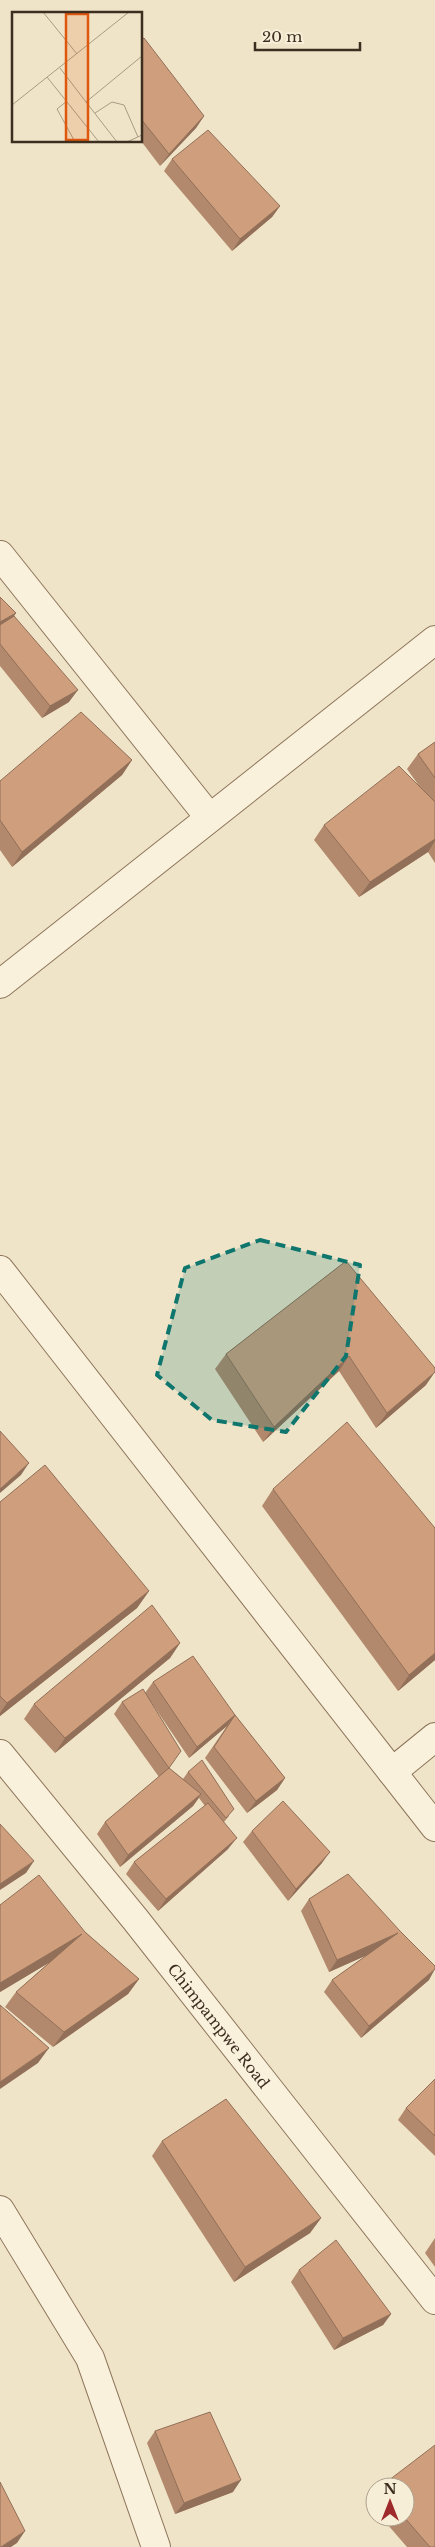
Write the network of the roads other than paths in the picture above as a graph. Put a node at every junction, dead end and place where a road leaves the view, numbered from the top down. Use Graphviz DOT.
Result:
graph roads {
  1 [pos="0,555"];
  2 [pos="435,640"];
  3 [pos="209,817"];
  4 [pos="0,984"];
  5 [pos="0,1270"];
  6 [pos="435,1737"];
  7 [pos="3,1762"];
  8 [pos="392,1772"];
  9 [pos="435,1827"];
  10 [pos="0,2210"];
  11 [pos="435,2300"];
  12 [pos="156,2547"];
  1 -- 3 [label="street"];
  2 -- 3 [label="street"];
  3 -- 4 [label="street"];
  5 -- 8 [label="street"];
  6 -- 8 [label="street"];
  7 -- 11 [label="street, Chimpampwe Road"];
  8 -- 9 [label="street"];
  10 -- 12 [label="street"];
}
